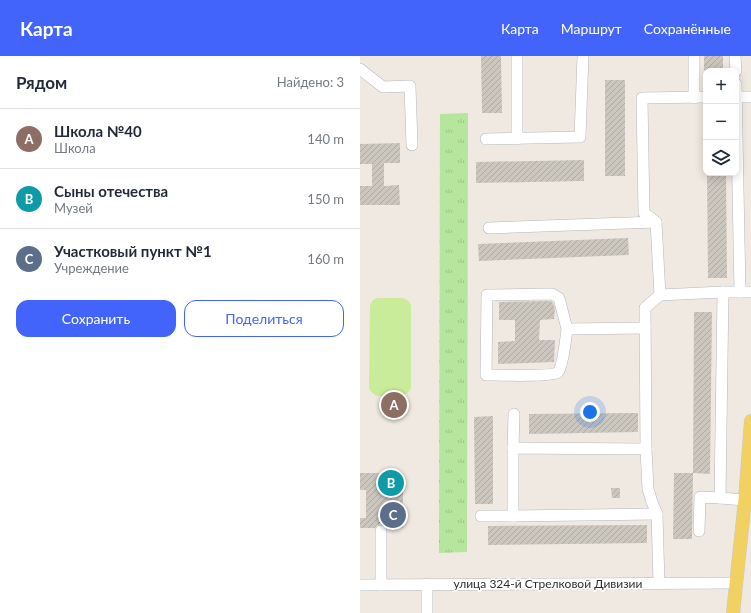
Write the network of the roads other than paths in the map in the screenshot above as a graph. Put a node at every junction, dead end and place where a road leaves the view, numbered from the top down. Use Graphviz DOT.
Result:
graph roads {
  1 [pos="517,56"];
  2 [pos="582,56"];
  3 [pos="694,56"];
  4 [pos="735,56"];
  5 [pos="736,68"];
  6 [pos="360,70"];
  7 [pos="703,97"];
  8 [pos="739,97"];
  9 [pos="751,97"];
  10 [pos="694,98"];
  11 [pos="736,104"];
  12 [pos="486,139"];
  13 [pos="517,139"];
  14 [pos="412,145"];
  15 [pos="656,222"];
  16 [pos="489,228"];
  17 [pos="723,292"];
  18 [pos="746,292"];
  19 [pos="660,295"];
  20 [pos="645,328"];
  21 [pos="567,329"];
  22 [pos="514,414"];
  23 [pos="751,421"];
  24 [pos="750,446"];
  25 [pos="514,448"];
  26 [pos="646,449"];
  27 [pos="720,498"];
  28 [pos="745,500"];
  29 [pos="657,514"];
  30 [pos="481,516"];
  31 [pos="513,516"];
  32 [pos="699,531"];
  33 [pos="381,532"];
  34 [pos="659,583"];
  35 [pos="736,583"];
  36 [pos="381,584"];
  37 [pos="427,584"];
  38 [pos="360,585"];
  39 [pos="427,613"];
  40 [pos="733,613"];
  1 -- 13 [label="street"];
  2 -- 13 [label="street"];
  3 -- 10 [label="street"];
  4 -- 5 [label="street"];
  6 -- 14 [label="street"];
  7 -- 10 [label="street"];
  8 -- 9 [label="street"];
  10 -- 15 [label="street"];
  11 -- 18 [label="street"];
  12 -- 13 [label="street"];
  15 -- 16 [label="street"];
  15 -- 19 [label="street"];
  17 -- 18 [label="street"];
  17 -- 19 [label="street"];
  17 -- 27 [label="street"];
  19 -- 20 [label="street"];
  20 -- 21 [label="street"];
  20 -- 26 [label="street"];
  21 -- 21 [label="street"];
  22 -- 25 [label="street"];
  23 -- 24 [label="main road"];
  24 -- 28 [label="main road"];
  25 -- 26 [label="street"];
  25 -- 31 [label="street"];
  26 -- 29 [label="street"];
  27 -- 28 [label="street"];
  27 -- 32 [label="street"];
  28 -- 35 [label="main road"];
  29 -- 31 [label="street"];
  29 -- 34 [label="street"];
  30 -- 31 [label="street"];
  33 -- 36 [label="street"];
  34 -- 35 [label="street, улица 324-й Стрелковой Дивизии"];
  34 -- 37 [label="street, улица 324-й Стрелковой Дивизии"];
  35 -- 40 [label="main road"];
  36 -- 37 [label="street, улица 324-й Стрелковой Дивизии"];
  36 -- 38 [label="street, улица 324-й Стрелковой Дивизии"];
  37 -- 39 [label="street"];
}
